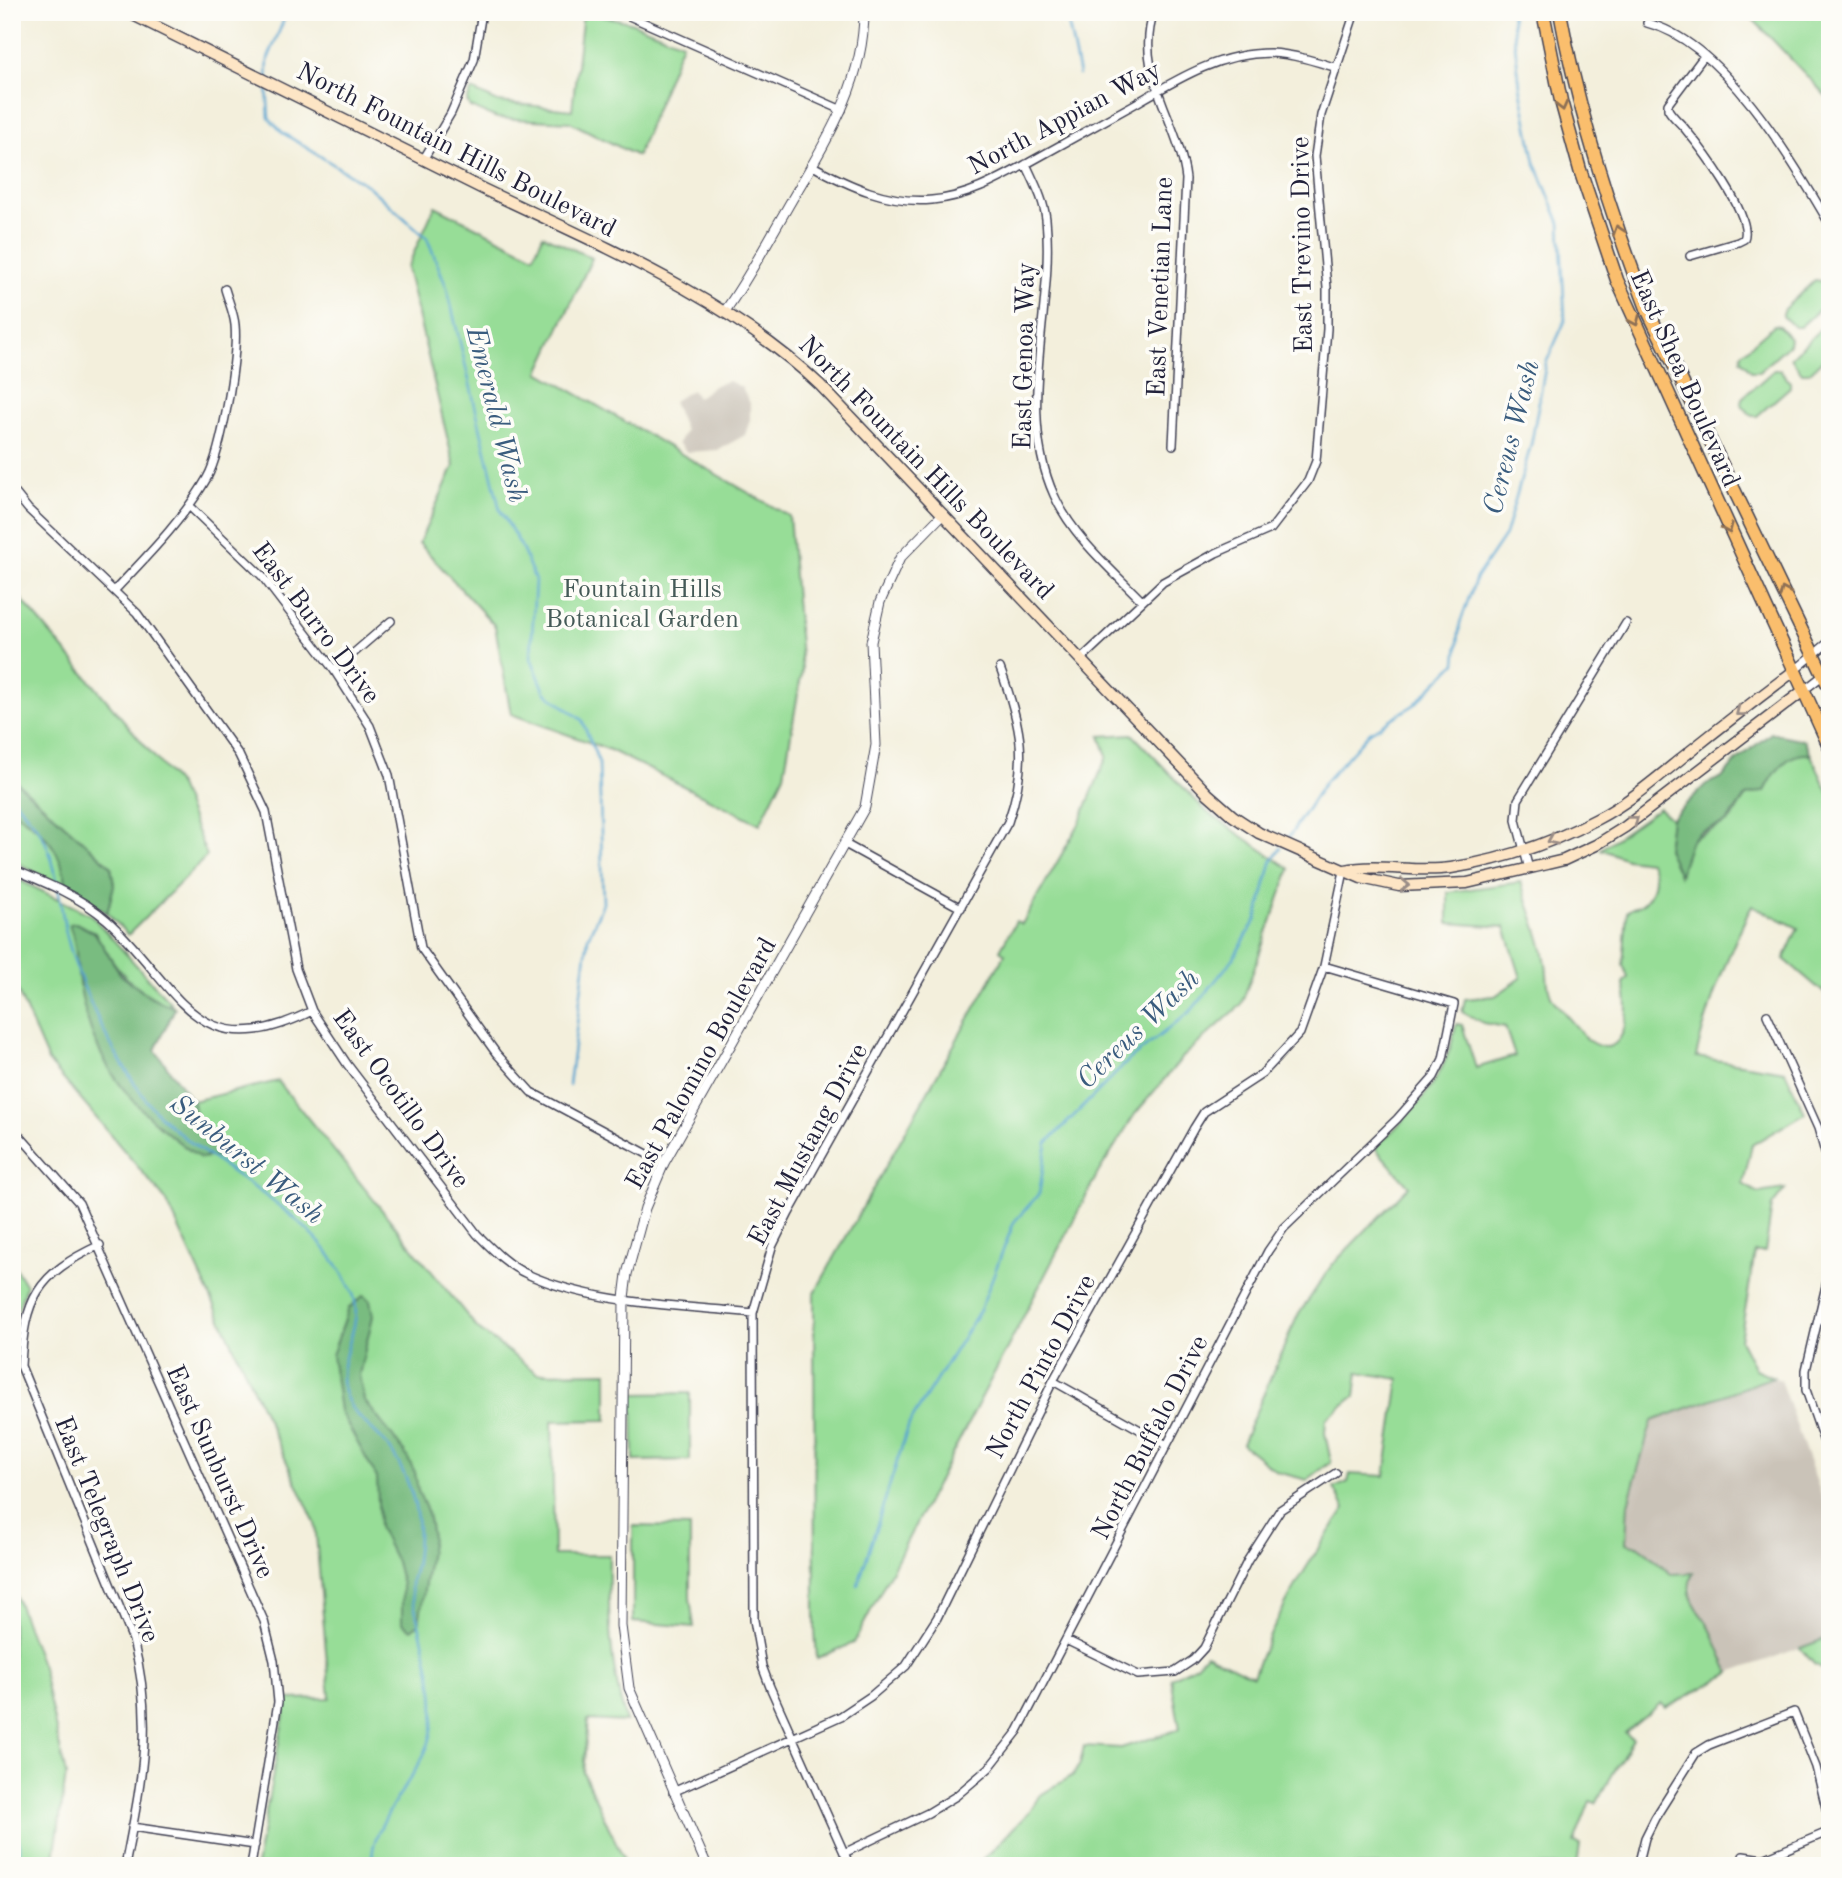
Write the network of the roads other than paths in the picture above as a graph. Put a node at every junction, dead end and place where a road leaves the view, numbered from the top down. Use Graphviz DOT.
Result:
graph roads {
  1 [pos="127,12"];
  2 [pos="482,12"];
  3 [pos="620,12"];
  4 [pos="864,12"];
  5 [pos="1154,12"];
  6 [pos="1355,12"];
  7 [pos="1543,12"];
  8 [pos="1560,12"];
  9 [pos="1647,23"];
  10 [pos="1564,36"];
  11 [pos="1548,39"];
  12 [pos="1704,55"];
  13 [pos="1337,68"];
  14 [pos="1158,90"];
  15 [pos="842,110"];
  16 [pos="424,160"];
  17 [pos="1026,164"];
  18 [pos="811,165"];
  19 [pos="1830,225"];
  20 [pos="1690,256"];
  21 [pos="225,289"];
  22 [pos="725,311"];
  23 [pos="1173,445"];
  24 [pos="12,489"];
  25 [pos="189,506"];
  26 [pos="943,514"];
  27 [pos="115,590"];
  28 [pos="1142,601"];
  29 [pos="391,621"];
  30 [pos="1626,623"];
  31 [pos="1830,641"];
  32 [pos="1813,654"];
  33 [pos="1081,659"];
  34 [pos="1000,668"];
  35 [pos="334,670"];
  36 [pos="1794,671"];
  37 [pos="1826,672"];
  38 [pos="1830,689"];
  39 [pos="1803,691"];
  40 [pos="1830,748"];
  41 [pos="845,844"];
  42 [pos="1522,851"];
  43 [pos="12,869"];
  44 [pos="1529,869"];
  45 [pos="1345,871"];
  46 [pos="961,908"];
  47 [pos="1324,966"];
  48 [pos="313,1011"];
  49 [pos="1767,1015"];
  50 [pos="12,1127"];
  51 [pos="664,1163"];
  52 [pos="1830,1170"];
  53 [pos="100,1245"];
  54 [pos="1830,1269"];
  55 [pos="624,1298"];
  56 [pos="753,1313"];
  57 [pos="1053,1381"];
  58 [pos="1167,1445"];
  59 [pos="1830,1459"];
  60 [pos="1336,1473"];
  61 [pos="1068,1641"];
  62 [pos="792,1739"];
  63 [pos="673,1792"];
  64 [pos="1830,1824"];
  65 [pos="132,1827"];
  66 [pos="1830,1831"];
  67 [pos="255,1845"];
  68 [pos="844,1853"];
  69 [pos="1743,1856"];
  70 [pos="125,1866"];
  71 [pos="251,1866"];
  72 [pos="707,1866"];
  73 [pos="850,1866"];
  74 [pos="1638,1866"];
  1 -- 16 [label="main road, North Fountain Hills Boulevard"];
  2 -- 16 [label="street"];
  3 -- 15 [label="street"];
  4 -- 15 [label="street"];
  5 -- 14 [label="street, East Venetian Lane"];
  6 -- 13 [label="street, East Trevino Drive"];
  7 -- 11 [label="main road, East Shea Boulevard"];
  8 -- 10 [label="main road, East Shea Boulevard"];
  9 -- 12 [label="street"];
  10 -- 11 [label="main road"];
  32 -- 10 [label="main road, East Shea Boulevard, one-way"];
  11 -- 36 [label="main road, East Shea Boulevard, one-way"];
  12 -- 19 [label="street"];
  12 -- 20 [label="street"];
  13 -- 14 [label="street, North Appian Way"];
  13 -- 28 [label="street, East Trevino Drive"];
  14 -- 17 [label="street, North Appian Way"];
  14 -- 23 [label="street, East Venetian Lane"];
  15 -- 18 [label="street"];
  16 -- 22 [label="main road, North Fountain Hills Boulevard"];
  17 -- 18 [label="street, North Appian Way"];
  17 -- 28 [label="street, East Genoa Way"];
  18 -- 22 [label="street"];
  21 -- 25 [label="street"];
  22 -- 26 [label="main road, North Fountain Hills Boulevard"];
  24 -- 27 [label="street, East Ocotillo Drive"];
  25 -- 27 [label="street"];
  25 -- 35 [label="street, East Burro Drive"];
  26 -- 33 [label="main road, North Fountain Hills Boulevard"];
  26 -- 41 [label="street, East Palomino Boulevard"];
  27 -- 48 [label="street, East Ocotillo Drive"];
  28 -- 33 [label="street, East Trevino Drive"];
  29 -- 35 [label="street"];
  30 -- 42 [label="street"];
  31 -- 32 [label="street"];
  32 -- 36 [label="street"];
  32 -- 37 [label="main road, East Shea Boulevard"];
  33 -- 45 [label="main road, North Fountain Hills Boulevard"];
  34 -- 46 [label="street, East Mustang Drive"];
  35 -- 51 [label="street, East Burro Drive"];
  36 -- 39 [label="main road, East Shea Boulevard"];
  36 -- 42 [label="main road, one-way"];
  37 -- 38 [label="main road, East Shea Boulevard"];
  37 -- 39 [label="street"];
  39 -- 40 [label="main road, East Shea Boulevard"];
  44 -- 39 [label="main road, North Fountain Hills Boulevard, one-way"];
  41 -- 46 [label="street"];
  41 -- 51 [label="street, East Palomino Boulevard"];
  42 -- 44 [label="street"];
  42 -- 45 [label="main road"];
  43 -- 48 [label="street"];
  45 -- 44 [label="main road, North Fountain Hills Boulevard, one-way"];
  45 -- 47 [label="street, North Pinto Drive"];
  46 -- 56 [label="street, East Mustang Drive"];
  47 -- 57 [label="street, North Pinto Drive"];
  47 -- 58 [label="street, North Buffalo Drive"];
  48 -- 55 [label="street, East Ocotillo Drive"];
  49 -- 52 [label="street"];
  50 -- 53 [label="street, East Sunburst Drive"];
  51 -- 55 [label="street, East Palomino Boulevard"];
  53 -- 65 [label="street, East Telegraph Drive"];
  53 -- 67 [label="street, East Sunburst Drive"];
  54 -- 59 [label="street"];
  55 -- 56 [label="street, East Ocotillo Drive"];
  55 -- 63 [label="street, East Palomino Boulevard"];
  56 -- 62 [label="street, East Mustang Drive"];
  57 -- 58 [label="street"];
  57 -- 62 [label="street, North Pinto Drive"];
  58 -- 61 [label="street, North Buffalo Drive"];
  60 -- 61 [label="street"];
  61 -- 68 [label="street, North Buffalo Drive"];
  62 -- 63 [label="street, North Pinto Drive"];
  62 -- 68 [label="street, East Mustang Drive"];
  63 -- 72 [label="street, East Palomino Boulevard"];
  64 -- 74 [label="street"];
  65 -- 67 [label="street"];
  65 -- 70 [label="street, East Telegraph Drive"];
  66 -- 69 [label="street"];
  67 -- 71 [label="street, East Sunburst Drive"];
  68 -- 73 [label="street, East Mustang Drive"];
}
